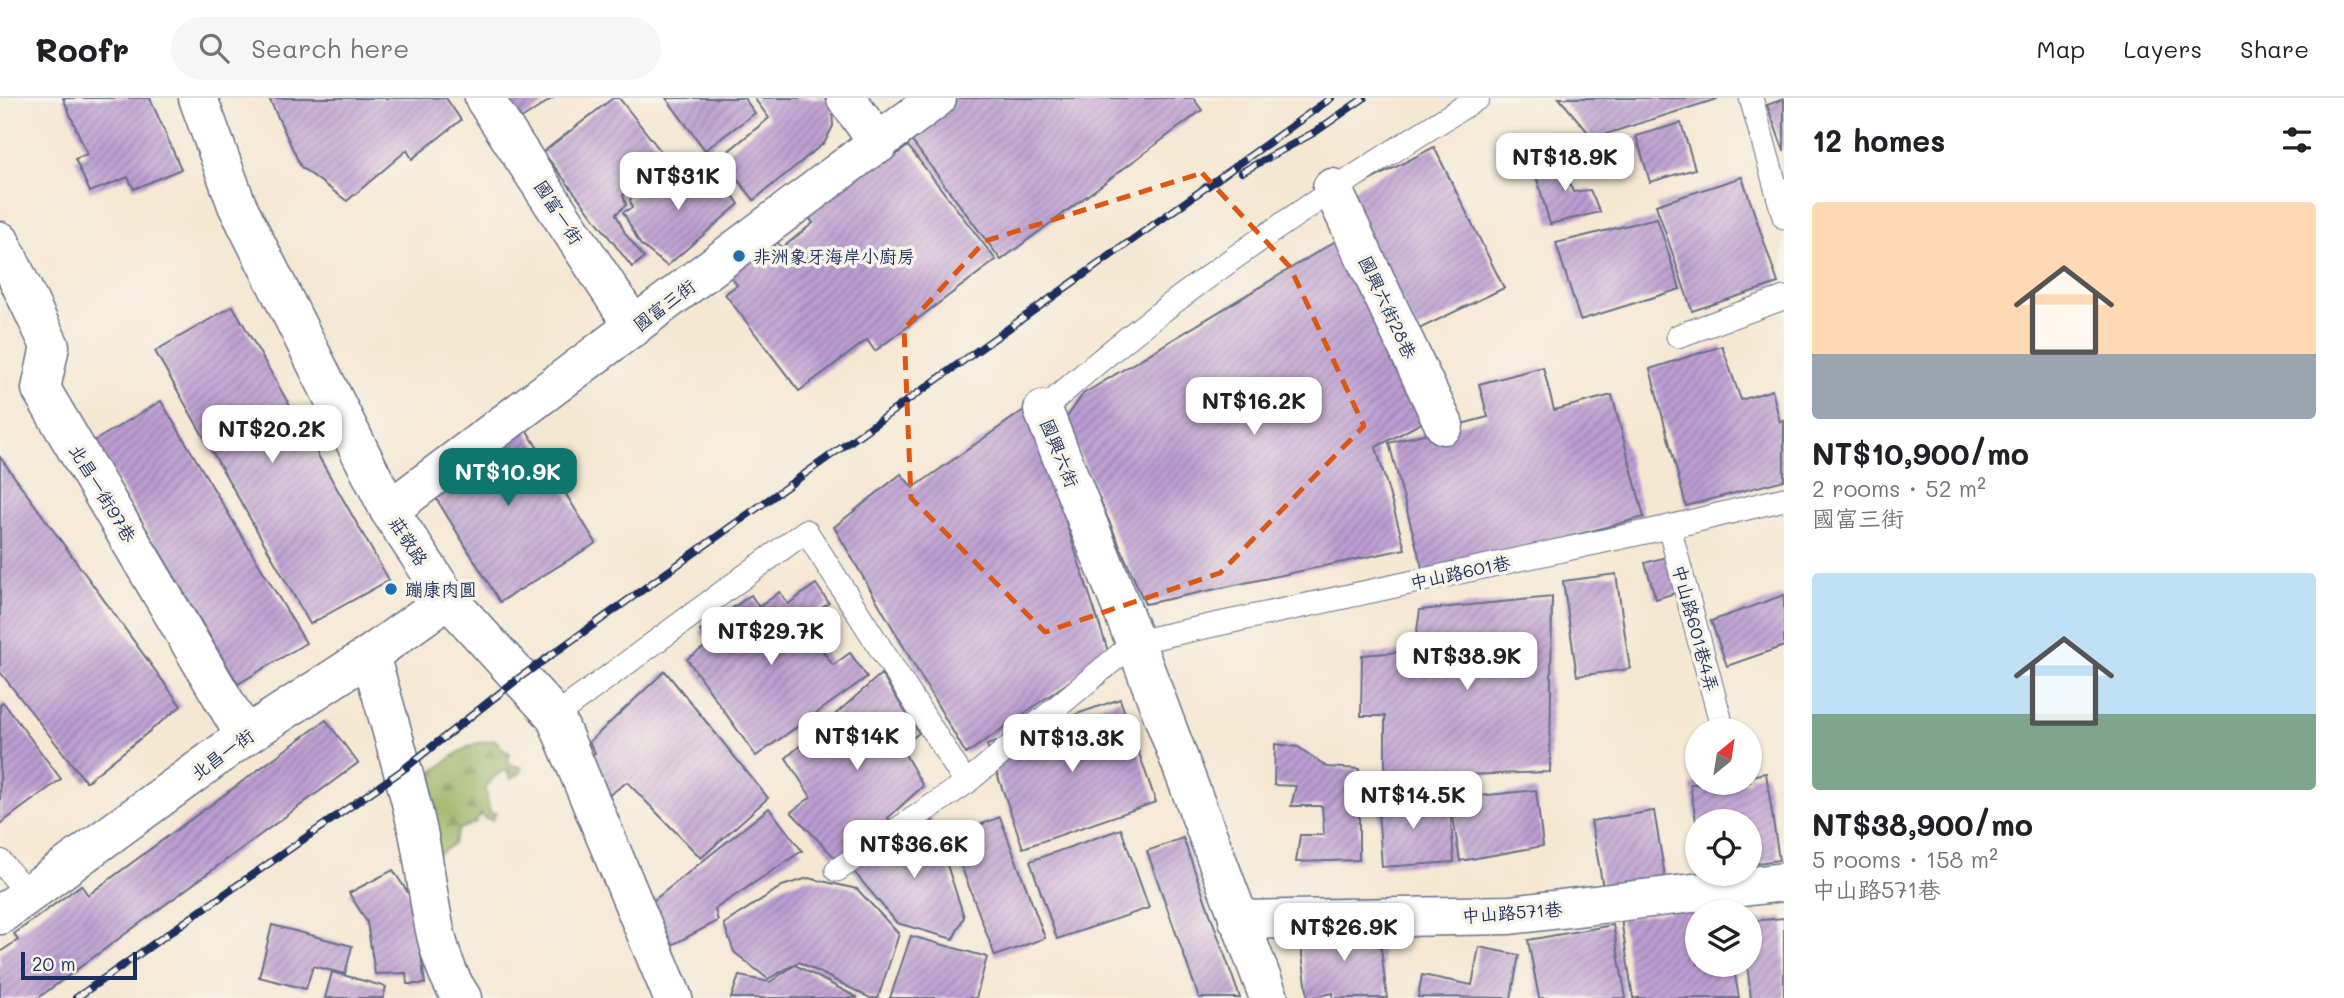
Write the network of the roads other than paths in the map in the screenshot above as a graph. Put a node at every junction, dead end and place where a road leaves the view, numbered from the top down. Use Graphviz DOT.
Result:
graph roads {
  1 [pos="198,98"];
  2 [pos="484,98"];
  3 [pos="846,98"];
  4 [pos="937,98"];
  5 [pos="1478,98"];
  6 [pos="1751,98"];
  7 [pos="879,144"];
  8 [pos="1332,188"];
  9 [pos="1784,218"];
  10 [pos="0,241"];
  11 [pos="1784,298"];
  12 [pos="634,327"];
  13 [pos="1678,336"];
  14 [pos="1043,410"];
  15 [pos="1444,425"];
  16 [pos="1784,499"];
  17 [pos="389,510"];
  18 [pos="1670,527"];
  19 [pos="448,600"];
  20 [pos="1135,642"];
  21 [pos="370,655"];
  22 [pos="555,716"];
  23 [pos="1720,718"];
  24 [pos="245,736"];
  25 [pos="966,783"];
  26 [pos="0,861"];
  27 [pos="837,870"];
  28 [pos="1784,882"];
  29 [pos="14,905"];
  30 [pos="1238,920"];
  31 [pos="462,998"];
  32 [pos="673,998"];
  33 [pos="1269,998"];
  1 -- 17 [label="street, 莊敬路"];
  2 -- 12 [label="street, 國富一街"];
  3 -- 7 [label="street"];
  4 -- 7 [label="street, 國富三街"];
  5 -- 8 [label="lane, 國興六街"];
  6 -- 9 [label="lane"];
  7 -- 12 [label="street, 國富三街"];
  8 -- 14 [label="lane, 國興六街"];
  8 -- 15 [label="street, 國興六街28巷"];
  10 -- 24 [label="street, 北昌一街97巷"];
  11 -- 13 [label="lane"];
  12 -- 17 [label="street, 國富三街"];
  14 -- 20 [label="street, 國興六街"];
  16 -- 18 [label="lane, 中山路601巷"];
  17 -- 19 [label="street, 莊敬路"];
  18 -- 20 [label="lane, 中山路601巷"];
  18 -- 23 [label="lane, 中山路601巷4弄"];
  19 -- 21 [label="street, 北昌一街"];
  19 -- 22 [label="street, 莊敬路"];
  20 -- 25 [label="lane"];
  20 -- 30 [label="street, 國興六街"];
  21 -- 24 [label="street, 北昌一街"];
  21 -- 31 [label="street"];
  22 -- 25 [label="lane"];
  22 -- 32 [label="street, 莊敬路"];
  24 -- 29 [label="street, 北昌一街"];
  25 -- 27 [label="lane"];
  26 -- 29 [label="lane"];
  28 -- 30 [label="street, 中山路571巷"];
  30 -- 33 [label="street, 國興六街"];
}
